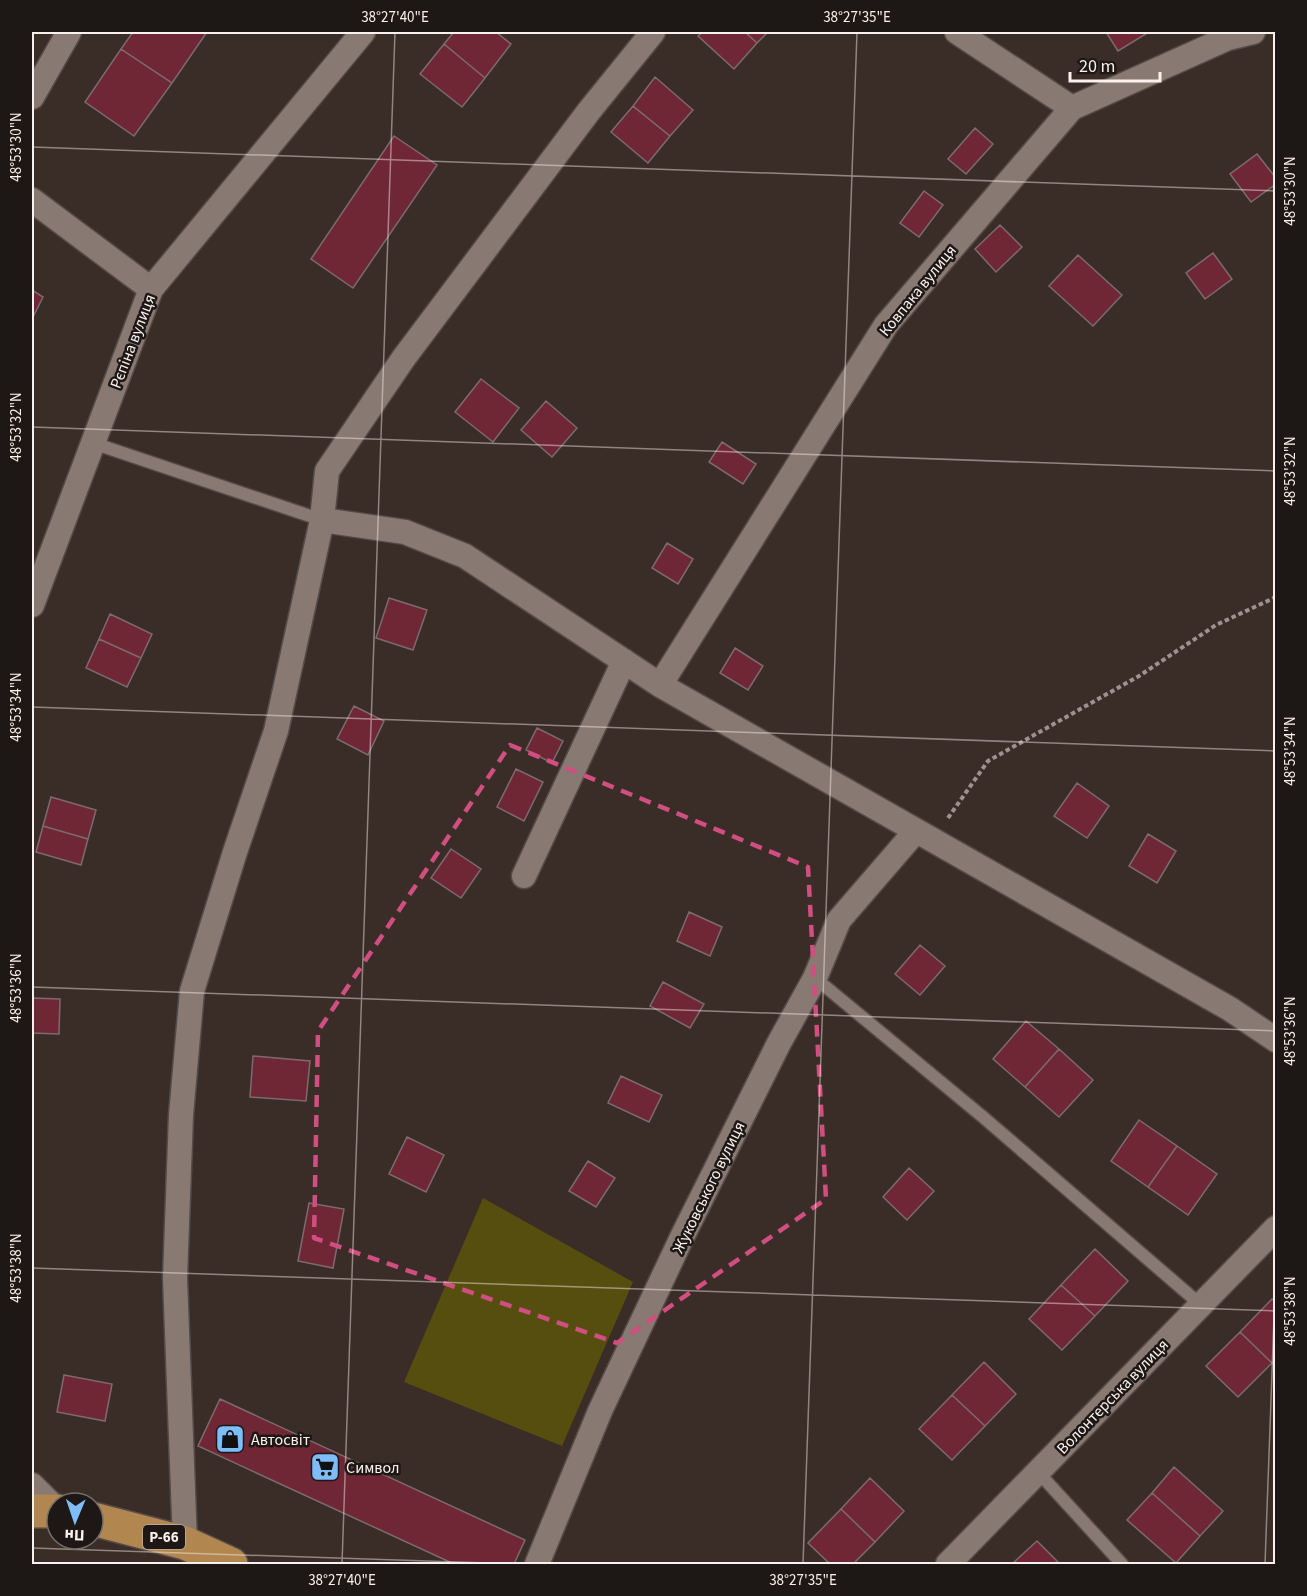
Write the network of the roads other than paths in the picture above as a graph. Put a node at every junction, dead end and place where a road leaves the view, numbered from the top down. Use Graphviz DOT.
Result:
graph roads {
  1 [pos="69,32"];
  2 [pos="363,32"];
  3 [pos="653,32"];
  4 [pos="957,32"];
  5 [pos="1253,32"];
  6 [pos="32,97"];
  7 [pos="1072,108"];
  8 [pos="32,200"];
  9 [pos="151,289"];
  10 [pos="93,443"];
  11 [pos="322,520"];
  12 [pos="32,605"];
  13 [pos="624,661"];
  14 [pos="660,685"];
  15 [pos="923,836"];
  16 [pos="524,876"];
  17 [pos="814,978"];
  18 [pos="1275,1040"];
  19 [pos="1275,1228"];
  20 [pos="1201,1305"];
  21 [pos="1038,1472"];
  22 [pos="32,1485"];
  23 [pos="45,1498"];
  24 [pos="105,1523"];
  25 [pos="185,1543"];
  26 [pos="231,1564"];
  27 [pos="537,1564"];
  28 [pos="948,1564"];
  29 [pos="1122,1564"];
  1 -- 6 [label="street"];
  2 -- 9 [label="street, Рєпіна вулиця"];
  3 -- 11 [label="street"];
  4 -- 7 [label="street"];
  5 -- 7 [label="street, Ковпака вулиця"];
  7 -- 14 [label="street, Ковпака вулиця"];
  8 -- 9 [label="street"];
  9 -- 10 [label="street, Рєпіна вулиця"];
  10 -- 11 [label="lane"];
  10 -- 12 [label="street, Рєпіна вулиця"];
  11 -- 13 [label="street"];
  11 -- 25 [label="street"];
  13 -- 14 [label="street"];
  13 -- 16 [label="street"];
  14 -- 15 [label="street"];
  15 -- 17 [label="street, Жуковського вулиця"];
  15 -- 18 [label="street"];
  17 -- 20 [label="lane"];
  17 -- 27 [label="street, Жуковського вулиця"];
  19 -- 20 [label="street, Волонтерська вулиця"];
  20 -- 21 [label="street, Волонтерська вулиця"];
  21 -- 28 [label="street, Волонтерська вулиця"];
  21 -- 29 [label="lane"];
  22 -- 23 [label="street"];
  24 -- 25 [label="main road, Р-66"];
  25 -- 26 [label="main road, Р-66"];
}
